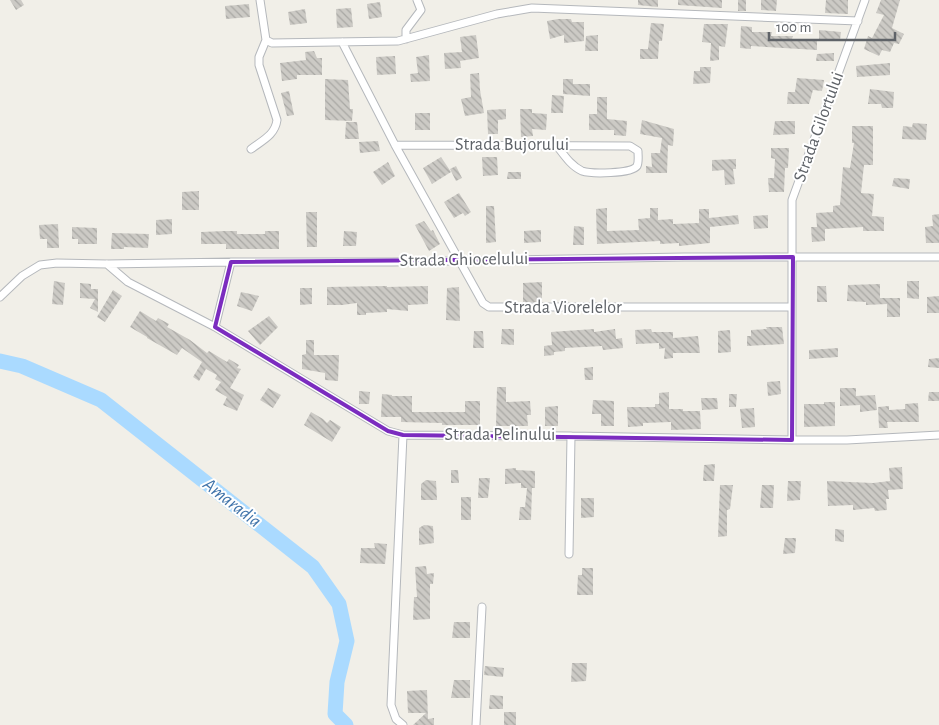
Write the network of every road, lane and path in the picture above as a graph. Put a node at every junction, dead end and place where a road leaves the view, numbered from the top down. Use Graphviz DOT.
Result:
graph roads {
  1 [pos="260,0"];
  2 [pos="418,0"];
  3 [pos="865,0"];
  4 [pos="858,21"];
  5 [pos="406,39"];
  6 [pos="266,40"];
  7 [pos="342,42"];
  8 [pos="395,144"];
  9 [pos="557,146"];
  10 [pos="252,149"];
  11 [pos="793,257"];
  12 [pos="939,257"];
  13 [pos="459,260"];
  14 [pos="231,262"];
  15 [pos="107,264"];
  16 [pos="0,297"];
  17 [pos="792,307"];
  18 [pos="215,328"];
  19 [pos="403,435"];
  20 [pos="939,435"];
  21 [pos="571,436"];
  22 [pos="792,440"];
  23 [pos="569,554"];
  24 [pos="482,606"];
  25 [pos="403,725"];
  26 [pos="476,725"];
  1 -- 6 [label="street"];
  2 -- 5 [label="street"];
  3 -- 4 [label="street, Strada Gilortului"];
  4 -- 5 [label="street"];
  4 -- 11 [label="street, Strada Gilortului"];
  5 -- 7 [label="street"];
  6 -- 7 [label="street"];
  6 -- 10 [label="street"];
  7 -- 8 [label="street, Strada Viorelelor"];
  8 -- 9 [label="street, Strada Bujorului"];
  8 -- 13 [label="street, Strada Viorelelor"];
  9 -- 9 [label="street, Strada Bujorului"];
  11 -- 12 [label="street, Strada Ghiocelului"];
  11 -- 13 [label="street, Strada Ghiocelului"];
  11 -- 17 [label="street"];
  13 -- 14 [label="street, Strada Ghiocelului"];
  13 -- 17 [label="street, Strada Viorelelor"];
  14 -- 15 [label="street, Strada Ghiocelului"];
  14 -- 18 [label="street"];
  15 -- 16 [label="street, Strada Ghiocelului"];
  15 -- 18 [label="street, Strada Pelinului"];
  17 -- 22 [label="street"];
  18 -- 19 [label="street, Strada Pelinului"];
  19 -- 21 [label="street, Strada Pelinului"];
  19 -- 25 [label="street"];
  20 -- 22 [label="street, Strada Pelinului"];
  21 -- 22 [label="street, Strada Pelinului"];
  21 -- 23 [label="street"];
  24 -- 26 [label="street"];
}
